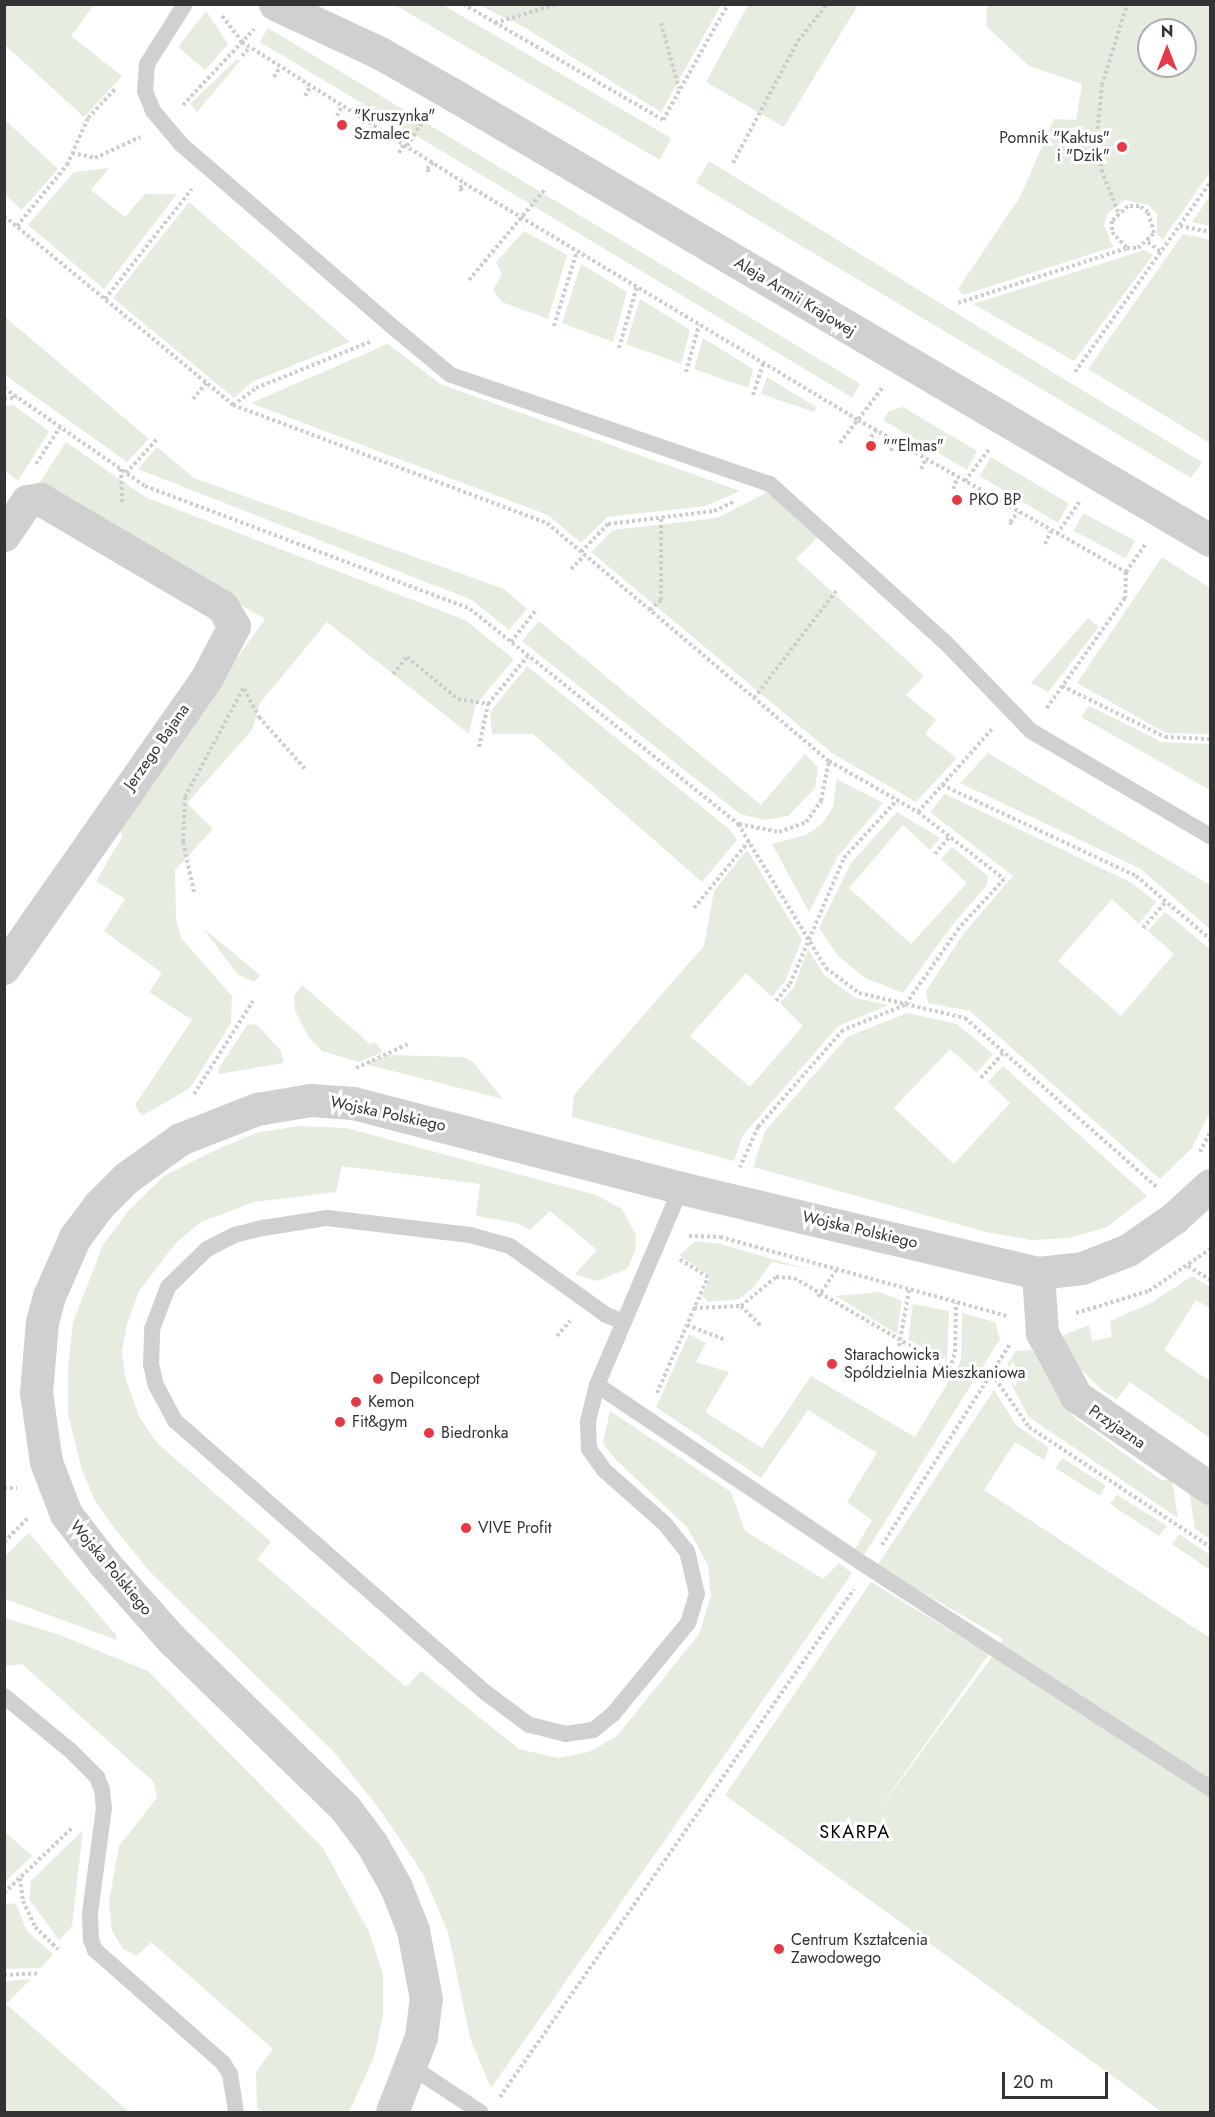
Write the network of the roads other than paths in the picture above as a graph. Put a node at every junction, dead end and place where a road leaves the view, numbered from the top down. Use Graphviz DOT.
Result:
graph roads {
  1 [pos="185,4"];
  2 [pos="275,4"];
  3 [pos="332,4"];
  4 [pos="380,52"];
  5 [pos="4,535"];
  6 [pos="1210,540"];
  7 [pos="1210,836"];
  8 [pos="4,968"];
  9 [pos="1210,1185"];
  10 [pos="681,1188"];
  11 [pos="1038,1273"];
  12 [pos="624,1322"];
  13 [pos="597,1385"];
  14 [pos="1210,1488"];
  15 [pos="4,1696"];
  16 [pos="1210,1788"];
  17 [pos="412,2067"];
  18 [pos="236,2112"];
  19 [pos="392,2112"];
  20 [pos="480,2112"];
  1 -- 7 [label="lane"];
  2 -- 4 [label="street, Aleja Armii Krajowej"];
  3 -- 4 [label="street, Aleja Armii Krajowej"];
  4 -- 6 [label="street, Aleja Armii Krajowej"];
  5 -- 8 [label="street, Jerzego Bajana"];
  9 -- 11 [label="street, Wojska Polskiego"];
  10 -- 11 [label="street, Wojska Polskiego"];
  10 -- 12 [label="lane"];
  10 -- 17 [label="street, Wojska Polskiego"];
  11 -- 14 [label="street, Przyjazna"];
  12 -- 13 [label="lane"];
  12 -- 13 [label="lane"];
  13 -- 16 [label="lane"];
  15 -- 18 [label="lane"];
  17 -- 19 [label="street, Wojska Polskiego"];
  17 -- 20 [label="lane"];
}
